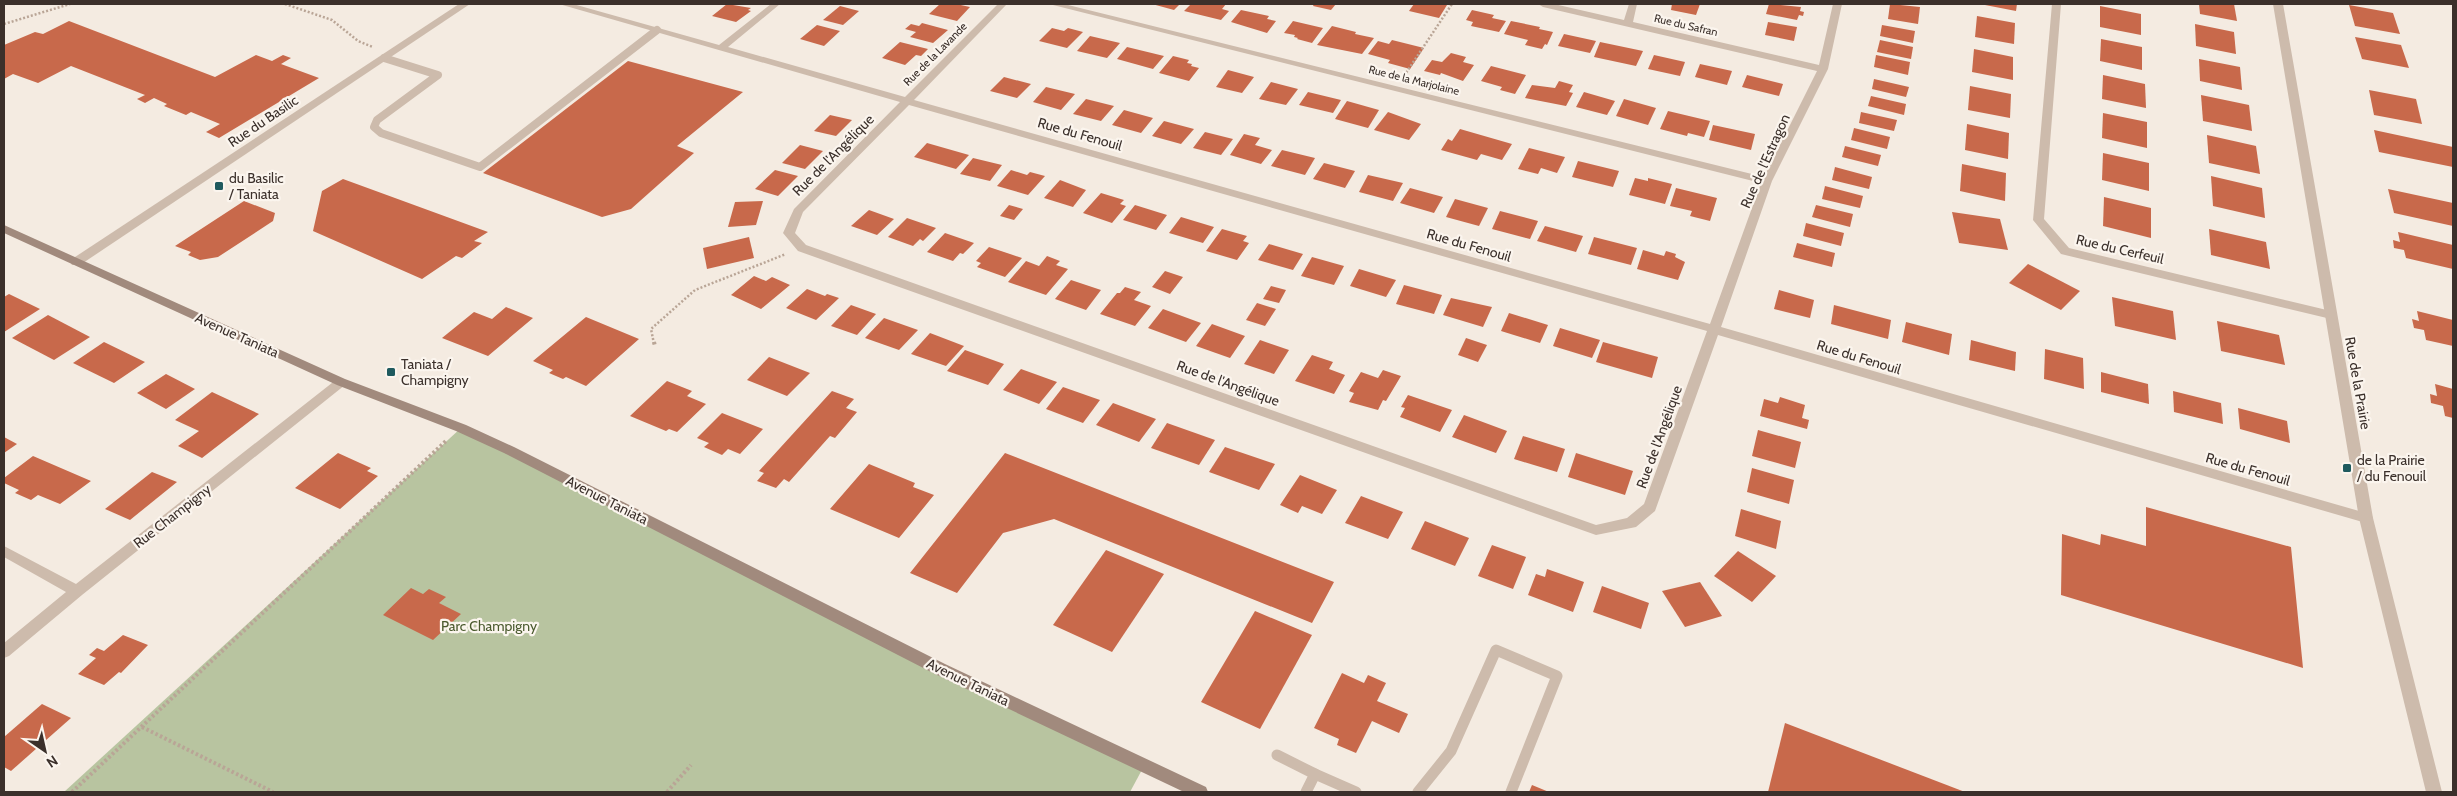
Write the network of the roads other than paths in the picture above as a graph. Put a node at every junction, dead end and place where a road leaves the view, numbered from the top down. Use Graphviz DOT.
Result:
graph roads {
  1 [pos="465,4"];
  2 [pos="564,4"];
  3 [pos="776,4"];
  4 [pos="1002,4"];
  5 [pos="1054,4"];
  6 [pos="1543,4"];
  7 [pos="1633,4"];
  8 [pos="1838,4"];
  9 [pos="2056,4"];
  10 [pos="2278,4"];
  11 [pos="1628,22"];
  12 [pos="657,30"];
  13 [pos="721,48"];
  14 [pos="386,56"];
  15 [pos="1823,69"];
  16 [pos="907,101"];
  17 [pos="1767,181"];
  18 [pos="4,229"];
  19 [pos="76,262"];
  20 [pos="2331,315"];
  21 [pos="1713,329"];
  22 [pos="341,382"];
  23 [pos="2366,518"];
  24 [pos="4,551"];
  25 [pos="77,591"];
  26 [pos="4,652"];
  27 [pos="1277,755"];
  28 [pos="1315,774"];
  29 [pos="1200,792"];
  30 [pos="1306,792"];
  31 [pos="1356,792"];
  32 [pos="1418,792"];
  33 [pos="1511,792"];
  34 [pos="2434,792"];
  1 -- 14 [label="street, Rue du Basilic"];
  2 -- 12 [label="street, Rue du Fenouil"];
  3 -- 13 [label="street"];
  4 -- 16 [label="street, Rue de la Lavande"];
  5 -- 17 [label="street, Rue de la Marjolaine"];
  6 -- 11 [label="street, Rue du Safran"];
  7 -- 11 [label="street"];
  8 -- 15 [label="street, Rue de l'Estragon"];
  9 -- 20 [label="street, Rue du Cerfeuil"];
  10 -- 20 [label="street, Rue de la Prairie"];
  11 -- 15 [label="street, Rue du Safran"];
  12 -- 13 [label="street, Rue du Fenouil"];
  12 -- 14 [label="lane"];
  13 -- 16 [label="street, Rue du Fenouil"];
  14 -- 19 [label="street, Rue du Basilic"];
  15 -- 17 [label="street, Rue de l'Estragon"];
  16 -- 21 [label="street, Rue du Fenouil"];
  16 -- 21 [label="street, Rue de l'Angélique"];
  17 -- 21 [label="street, Rue de l'Estragon"];
  18 -- 19 [label="main road, Avenue Taniata"];
  19 -- 22 [label="main road, Avenue Taniata"];
  20 -- 23 [label="street, Rue de la Prairie"];
  21 -- 23 [label="street, Rue du Fenouil"];
  22 -- 25 [label="street, Rue Champigny"];
  22 -- 29 [label="main road, Avenue Taniata"];
  23 -- 34 [label="street, Rue de la Prairie"];
  24 -- 25 [label="street"];
  25 -- 26 [label="street, Rue Champigny"];
  27 -- 28 [label="lane"];
  28 -- 30 [label="lane"];
  28 -- 31 [label="lane"];
  32 -- 33 [label="lane"];
}
